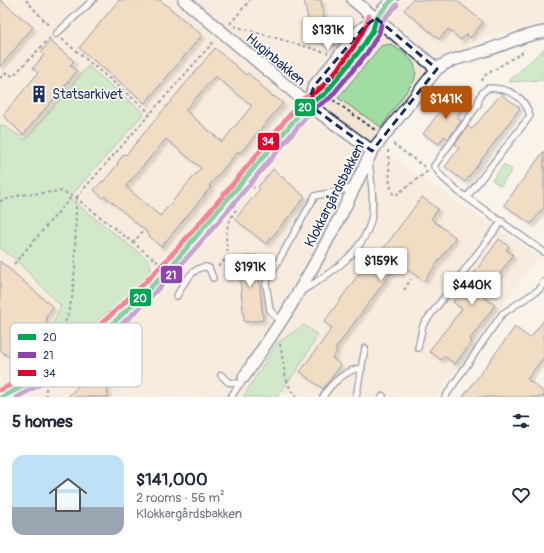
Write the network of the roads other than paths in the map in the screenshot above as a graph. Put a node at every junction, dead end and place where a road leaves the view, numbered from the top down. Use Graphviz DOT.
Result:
graph roads {
  1 [pos="93,0"];
  2 [pos="184,0"];
  3 [pos="353,0"];
  4 [pos="392,0"];
  5 [pos="376,18"];
  6 [pos="544,32"];
  7 [pos="56,34"];
  8 [pos="437,69"];
  9 [pos="308,104"];
  10 [pos="370,154"];
  11 [pos="354,188"];
  12 [pos="467,197"];
  13 [pos="502,221"];
  14 [pos="543,251"];
  15 [pos="213,278"];
  16 [pos="544,282"];
  17 [pos="297,294"];
  18 [pos="177,296"];
  19 [pos="112,323"];
  20 [pos="278,327"];
  21 [pos="365,348"];
  22 [pos="418,348"];
  23 [pos="362,368"];
  24 [pos="221,375"];
  25 [pos="243,381"];
  26 [pos="26,387"];
  27 [pos="2,397"];
  28 [pos="232,397"];
  29 [pos="324,397"];
  30 [pos="356,397"];
  31 [pos="445,397"];
  1 -- 7 [label="lane"];
  2 -- 9 [label="street, Huginbakken"];
  3 -- 5 [label="street"];
  4 -- 5 [label="street"];
  5 -- 8 [label="street"];
  5 -- 9 [label="street"];
  6 -- 8 [label="street, Klokkargårdsbakken"];
  8 -- 10 [label="street, Klokkargårdsbakken"];
  9 -- 10 [label="street, Huginbakken"];
  9 -- 19 [label="street"];
  10 -- 11 [label="street, Klokkargårdsbakken"];
  10 -- 17 [label="lane"];
  11 -- 17 [label="street, Klokkargårdsbakken"];
  11 -- 20 [label="lane"];
  12 -- 12 [label="lane"];
  12 -- 13 [label="lane"];
  13 -- 14 [label="lane"];
  13 -- 22 [label="lane"];
  15 -- 18 [label="lane"];
  16 -- 31 [label="lane"];
  17 -- 20 [label="street, Klokkargårdsbakken"];
  20 -- 25 [label="street, Klokkargårdsbakken"];
  21 -- 23 [label="lane"];
  23 -- 29 [label="lane"];
  23 -- 30 [label="lane"];
  24 -- 25 [label="lane"];
  25 -- 28 [label="lane, Klokkargårdsbakken"];
  26 -- 27 [label="street"];
}
